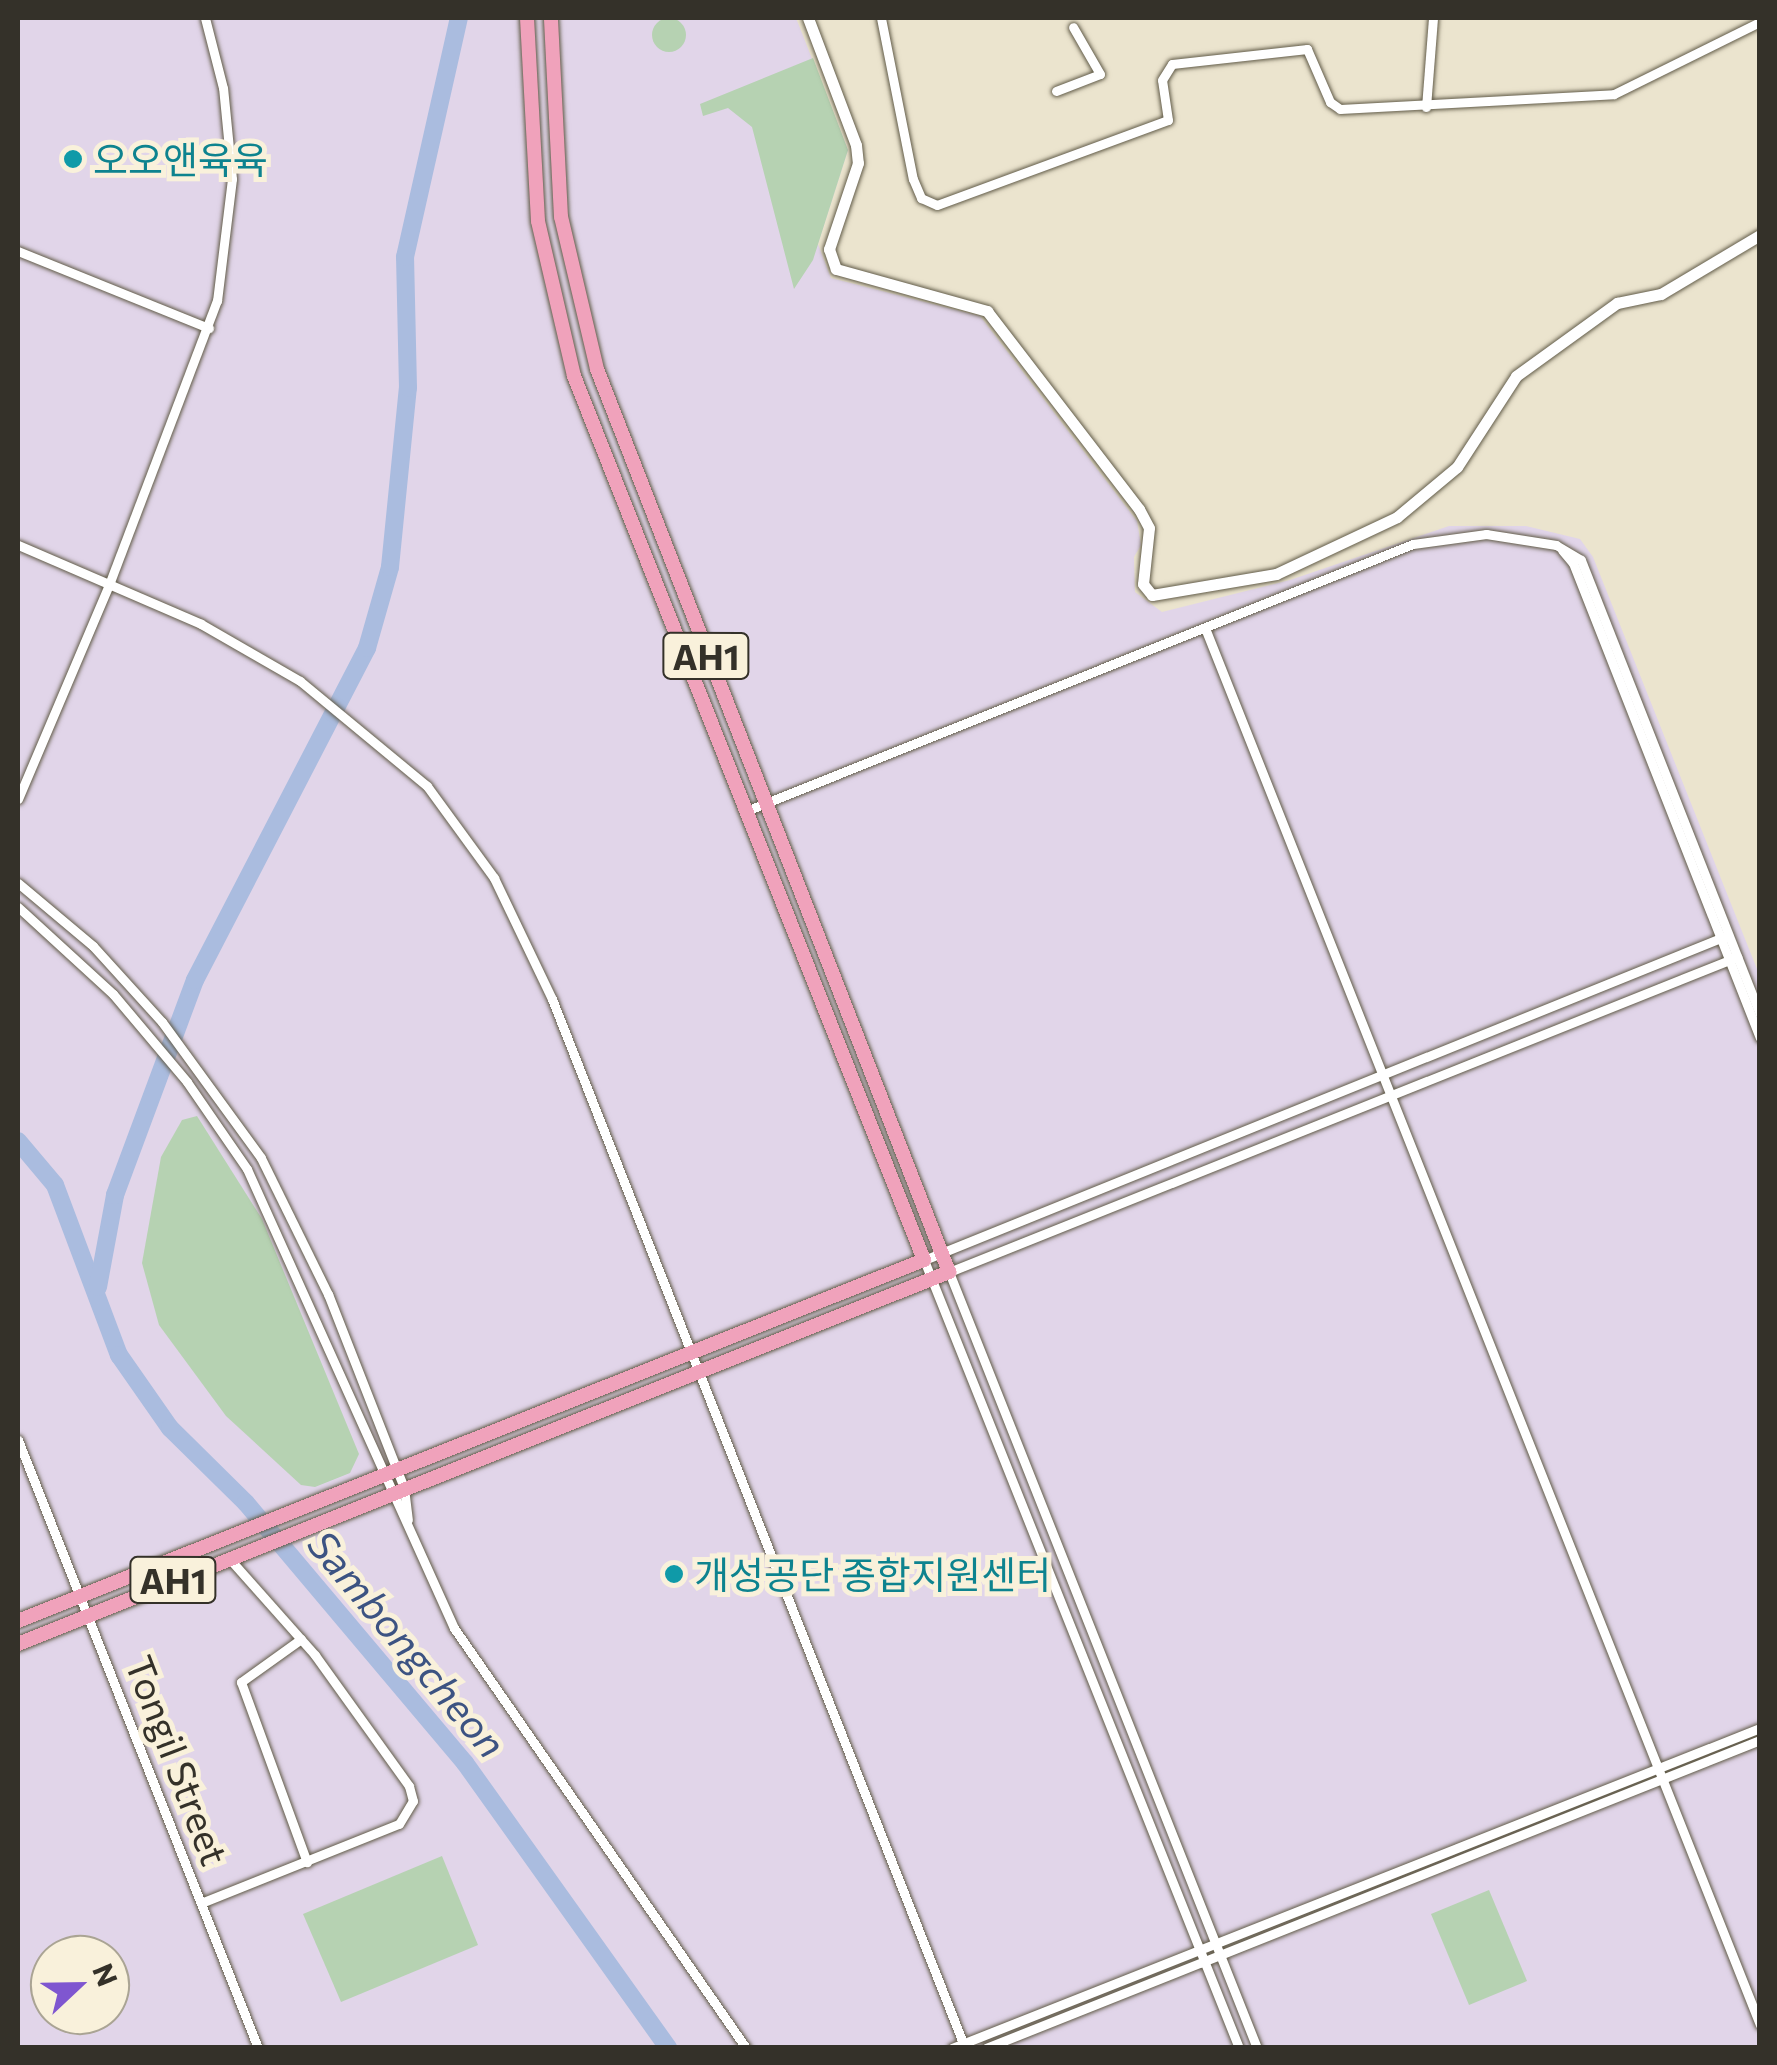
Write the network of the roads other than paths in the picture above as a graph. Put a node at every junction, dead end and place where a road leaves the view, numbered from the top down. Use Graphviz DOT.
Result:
graph roads {
  1 [pos="206,18"];
  2 [pos="527,18"];
  3 [pos="551,18"];
  4 [pos="808,18"];
  5 [pos="882,18"];
  6 [pos="1433,18"];
  7 [pos="1760,22"];
  8 [pos="1073,27"];
  9 [pos="1056,91"];
  10 [pos="1426,107"];
  11 [pos="1760,235"];
  12 [pos="18,252"];
  13 [pos="209,328"];
  14 [pos="18,545"];
  15 [pos="1556,545"];
  16 [pos="110,582"];
  17 [pos="1204,628"];
  18 [pos="18,798"];
  19 [pos="764,804"];
  20 [pos="744,812"];
  21 [pos="18,883"];
  22 [pos="18,907"];
  23 [pos="1724,937"];
  24 [pos="1733,958"];
  25 [pos="1760,1014"];
  26 [pos="1760,1038"];
  27 [pos="1381,1075"];
  28 [pos="1391,1096"];
  29 [pos="942,1252"];
  30 [pos="924,1260"];
  31 [pos="949,1272"];
  32 [pos="931,1280"];
  33 [pos="691,1352"];
  34 [pos="699,1372"];
  35 [pos="18,1440"];
  36 [pos="397,1469"];
  37 [pos="382,1475"];
  38 [pos="404,1488"];
  39 [pos="389,1494"];
  40 [pos="408,1528"];
  41 [pos="229,1558"];
  42 [pos="80,1594"];
  43 [pos="89,1614"];
  44 [pos="18,1621"];
  45 [pos="301,1639"];
  46 [pos="18,1644"];
  47 [pos="1760,1728"];
  48 [pos="1760,1740"];
  49 [pos="1656,1768"];
  50 [pos="1661,1780"];
  51 [pos="308,1862"];
  52 [pos="201,1903"];
  53 [pos="1216,1943"];
  54 [pos="1200,1949"];
  55 [pos="1220,1954"];
  56 [pos="1205,1961"];
  57 [pos="1760,2024"];
  58 [pos="964,2045"];
  59 [pos="258,2048"];
  60 [pos="746,2048"];
  61 [pos="952,2048"];
  62 [pos="986,2048"];
  63 [pos="1240,2048"];
  64 [pos="1257,2048"];
  1 -- 13 [label="street"];
  2 -- 20 [label="main road, AH1"];
  3 -- 19 [label="main road, AH1"];
  4 -- 11 [label="street"];
  5 -- 10 [label="street"];
  6 -- 10 [label="street"];
  7 -- 10 [label="street"];
  8 -- 9 [label="street"];
  12 -- 13 [label="street"];
  13 -- 16 [label="street"];
  14 -- 16 [label="street"];
  15 -- 17 [label="street"];
  15 -- 23 [label="street"];
  15 -- 23 [label="street"];
  16 -- 18 [label="street"];
  16 -- 33 [label="street"];
  17 -- 19 [label="street"];
  17 -- 27 [label="street"];
  19 -- 20 [label="street"];
  19 -- 29 [label="main road, AH1"];
  20 -- 30 [label="main road, AH1"];
  21 -- 36 [label="street"];
  22 -- 37 [label="street"];
  23 -- 24 [label="street"];
  23 -- 27 [label="street"];
  24 -- 25 [label="street"];
  24 -- 26 [label="street"];
  24 -- 28 [label="street"];
  27 -- 28 [label="street"];
  27 -- 29 [label="street"];
  28 -- 31 [label="street"];
  28 -- 49 [label="street"];
  29 -- 30 [label="street"];
  29 -- 31 [label="main road, AH1"];
  30 -- 32 [label="street"];
  30 -- 33 [label="main road, AH1"];
  31 -- 32 [label="main road, AH1"];
  31 -- 53 [label="street"];
  32 -- 34 [label="main road, AH1"];
  32 -- 54 [label="street"];
  33 -- 34 [label="street"];
  33 -- 36 [label="main road, AH1"];
  34 -- 38 [label="main road, AH1"];
  34 -- 58 [label="street"];
  35 -- 42 [label="street, Tongil Street"];
  36 -- 37 [label="main road, AH1"];
  36 -- 38 [label="street"];
  37 -- 39 [label="street"];
  37 -- 42 [label="main road, AH1"];
  38 -- 39 [label="main road, AH1"];
  38 -- 40 [label="street"];
  39 -- 40 [label="street"];
  39 -- 41 [label="main road, AH1"];
  40 -- 60 [label="street"];
  41 -- 43 [label="main road, AH1"];
  41 -- 45 [label="street"];
  42 -- 43 [label="street, Tongil Street"];
  42 -- 44 [label="main road, AH1"];
  43 -- 46 [label="main road, AH1"];
  43 -- 52 [label="street, Tongil Street"];
  45 -- 51 [label="street"];
  45 -- 51 [label="street"];
  47 -- 49 [label="street"];
  48 -- 50 [label="street"];
  49 -- 50 [label="street"];
  49 -- 53 [label="street"];
  50 -- 55 [label="street"];
  50 -- 57 [label="street"];
  51 -- 52 [label="street"];
  52 -- 59 [label="street, Tongil Street"];
  53 -- 54 [label="street"];
  53 -- 55 [label="street"];
  54 -- 56 [label="street"];
  54 -- 58 [label="street"];
  55 -- 56 [label="street"];
  55 -- 64 [label="street"];
  56 -- 62 [label="street"];
  56 -- 63 [label="street"];
  58 -- 61 [label="street"];
}
